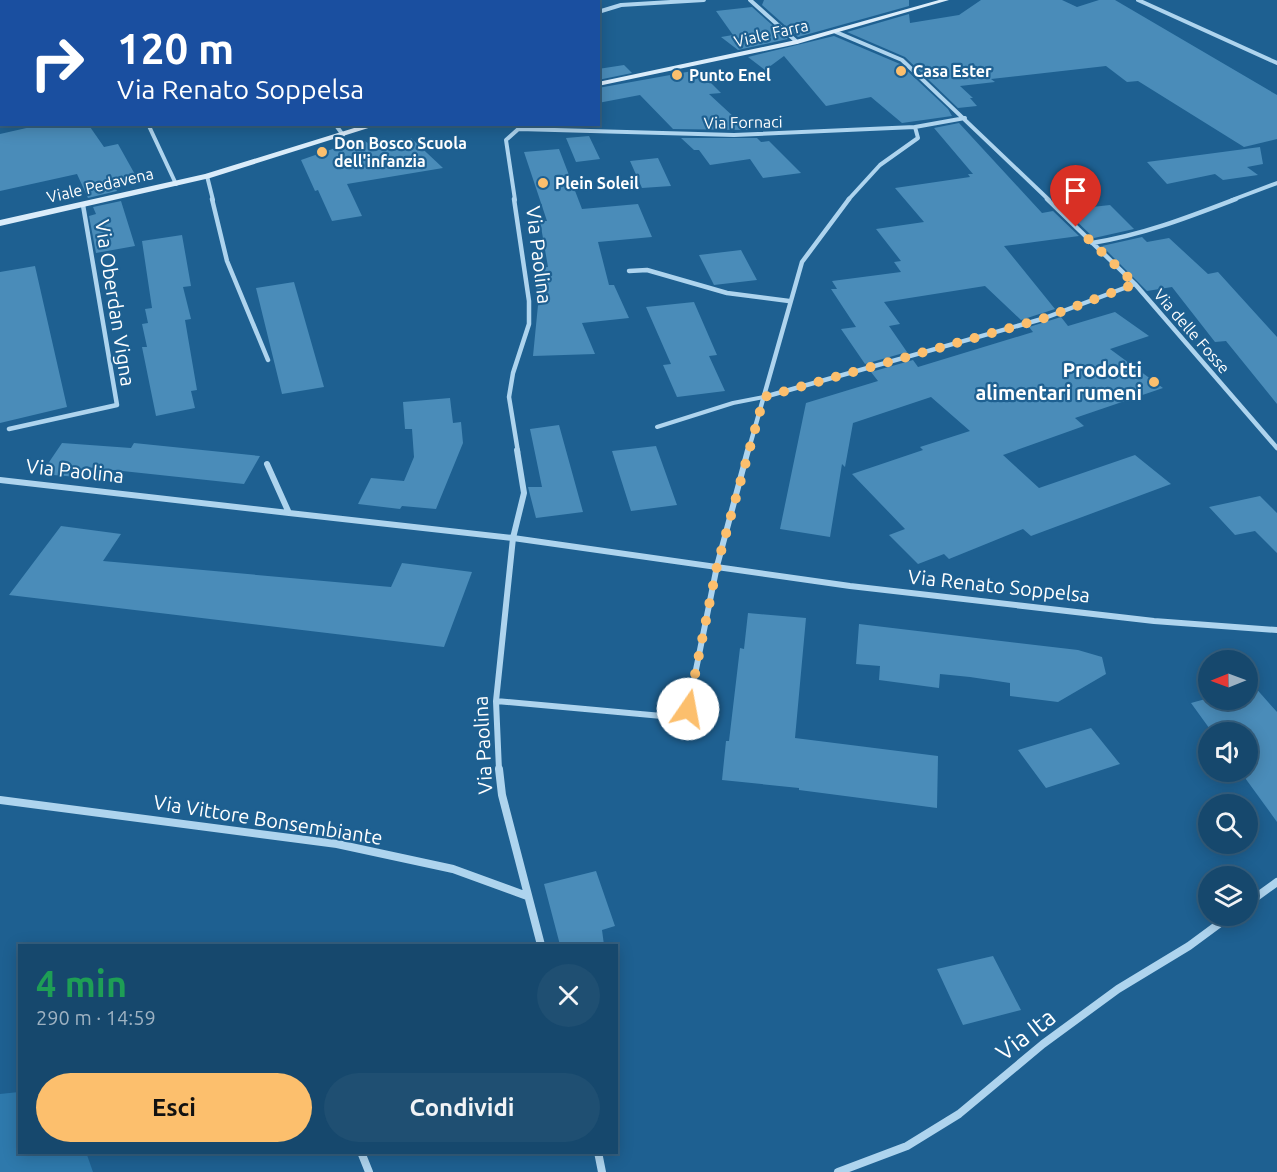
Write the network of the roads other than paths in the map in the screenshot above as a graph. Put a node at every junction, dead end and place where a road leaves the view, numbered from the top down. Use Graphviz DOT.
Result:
graph roads {
  1 [pos="704,0"];
  2 [pos="750,0"];
  3 [pos="946,0"];
  4 [pos="1138,0"];
  5 [pos="600,12"];
  6 [pos="836,32"];
  7 [pos="797,42"];
  8 [pos="1277,63"];
  9 [pos="600,84"];
  10 [pos="965,118"];
  11 [pos="149,126"];
  12 [pos="336,126"];
  13 [pos="371,126"];
  14 [pos="522,127"];
  15 [pos="915,127"];
  16 [pos="343,135"];
  17 [pos="207,176"];
  18 [pos="1277,183"];
  19 [pos="176,184"];
  20 [pos="83,205"];
  21 [pos="0,223"];
  22 [pos="1092,243"];
  23 [pos="629,271"];
  24 [pos="1135,284"];
  25 [pos="789,301"];
  26 [pos="268,360"];
  27 [pos="764,397"];
  28 [pos="657,427"];
  29 [pos="9,429"];
  30 [pos="1277,448"];
  31 [pos="267,464"];
  32 [pos="0,480"];
  33 [pos="288,513"];
  34 [pos="513,538"];
  35 [pos="717,566"];
  36 [pos="1277,630"];
  37 [pos="496,701"];
  38 [pos="0,800"];
  39 [pos="1277,882"];
  40 [pos="527,896"];
  41 [pos="1258,896"];
  42 [pos="1217,926"];
  43 [pos="541,944"];
  44 [pos="363,1154"];
  45 [pos="598,1154"];
  46 [pos="369,1172"];
  47 [pos="602,1172"];
  48 [pos="838,1172"];
  1 -- 5 [label="street"];
  2 -- 7 [label="street"];
  3 -- 6 [label="main road, Viale Farra"];
  4 -- 8 [label="street"];
  6 -- 7 [label="main road, Viale Farra"];
  6 -- 10 [label="street, Via delle Fosse"];
  7 -- 9 [label="main road, Viale Farra"];
  10 -- 15 [label="street, Via Fornaci"];
  10 -- 22 [label="street, Via delle Fosse"];
  11 -- 19 [label="street"];
  12 -- 16 [label="street"];
  13 -- 16 [label="main road, Viale Pedavena"];
  14 -- 15 [label="street, Via Fornaci"];
  14 -- 34 [label="street, Via Paolina"];
  15 -- 25 [label="street"];
  16 -- 17 [label="main road, Viale Pedavena"];
  17 -- 19 [label="main road, Viale Pedavena"];
  17 -- 26 [label="street"];
  18 -- 22 [label="street"];
  19 -- 20 [label="main road, Viale Pedavena"];
  20 -- 21 [label="main road, Viale Pedavena"];
  20 -- 29 [label="street, Via Oberdan Vigna"];
  22 -- 24 [label="street, Via delle Fosse"];
  23 -- 25 [label="street"];
  24 -- 27 [label="street"];
  24 -- 30 [label="street, Via delle Fosse"];
  25 -- 27 [label="street"];
  27 -- 28 [label="lane"];
  27 -- 35 [label="street"];
  31 -- 33 [label="street"];
  32 -- 33 [label="street, Via Paolina"];
  33 -- 34 [label="street, Via Paolina"];
  34 -- 35 [label="street, Via Renato Soppelsa"];
  34 -- 37 [label="street, Via Paolina"];
  35 -- 36 [label="street, Via Renato Soppelsa"];
  35 -- 37 [label="street"];
  37 -- 40 [label="street, Via Paolina"];
  38 -- 40 [label="street, Via Vittore Bonsembiante"];
  39 -- 41 [label="street"];
  40 -- 43 [label="street, Via Paolina"];
  42 -- 48 [label="street, Via Ita"];
  44 -- 46 [label="street"];
  45 -- 47 [label="street"];
}
